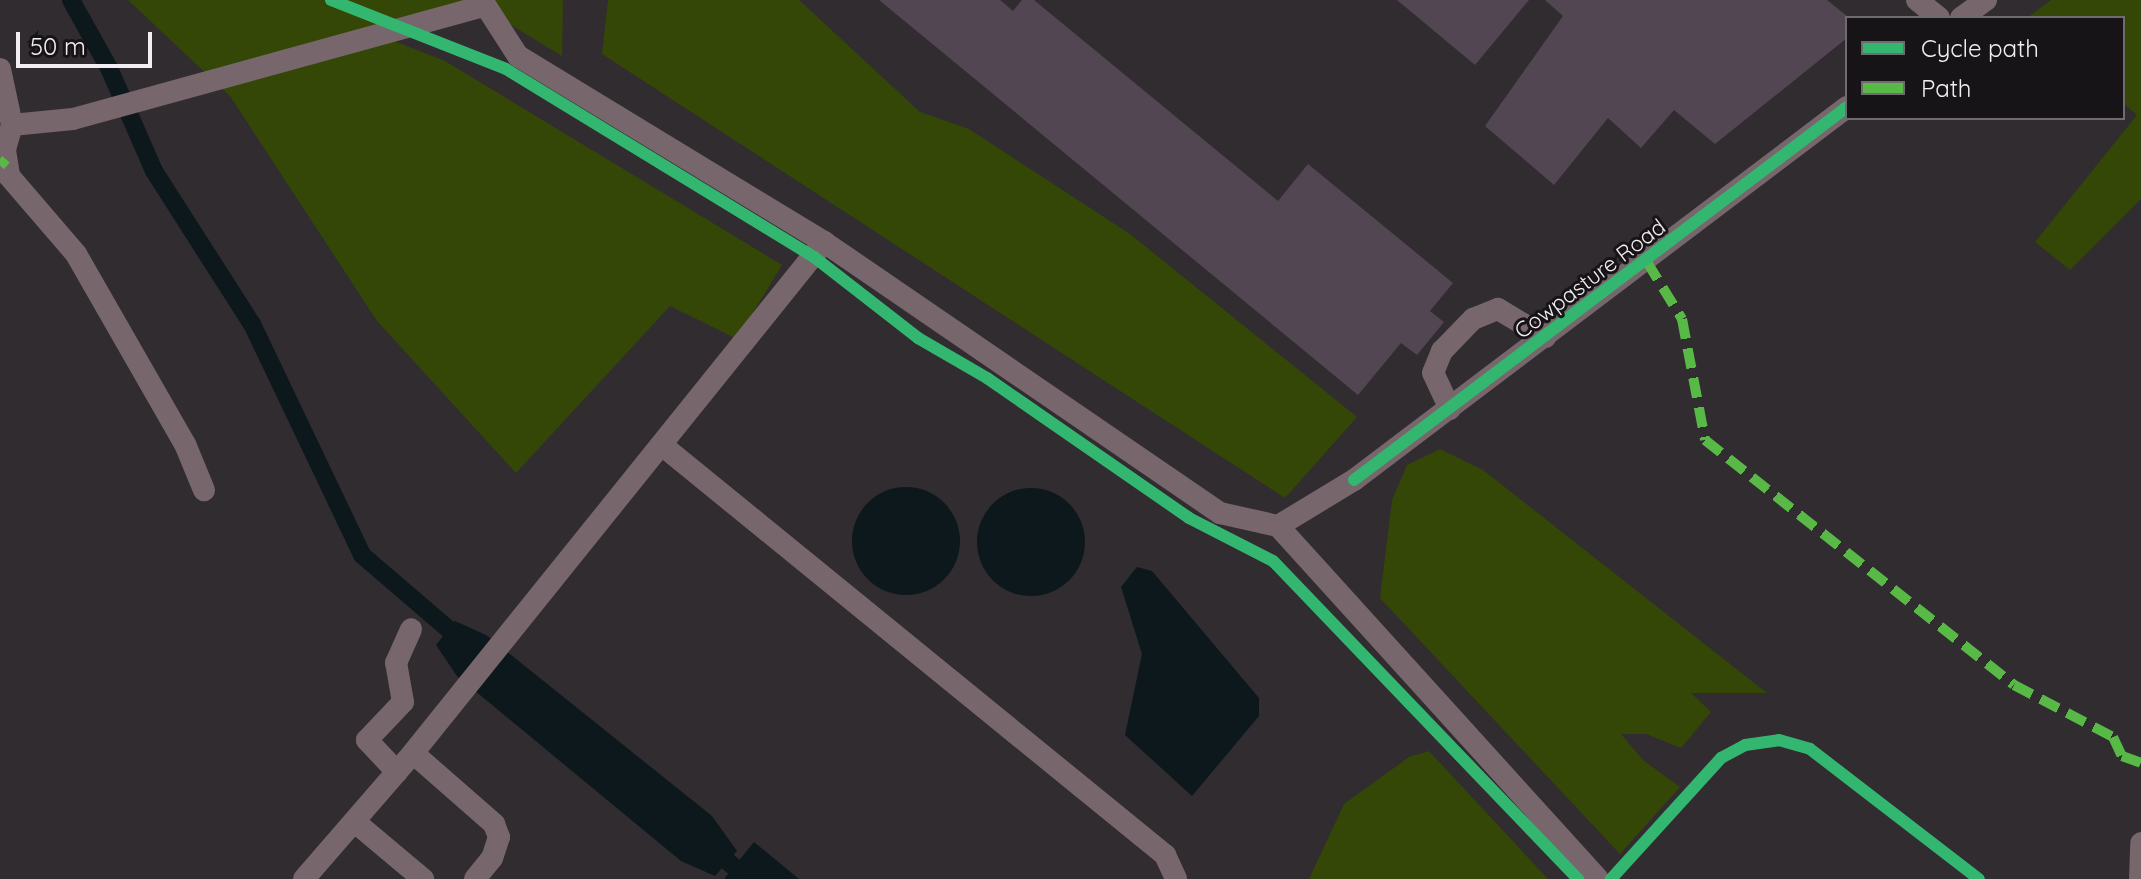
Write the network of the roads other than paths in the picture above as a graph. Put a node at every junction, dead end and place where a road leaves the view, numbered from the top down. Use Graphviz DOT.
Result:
graph roads {
  1 [pos="1917,0"];
  2 [pos="1986,0"];
  3 [pos="483,3"];
  4 [pos="1937,16"];
  5 [pos="1964,16"];
  6 [pos="0,69"];
  7 [pos="1845,109"];
  8 [pos="12,125"];
  9 [pos="824,242"];
  10 [pos="1545,337"];
  11 [pos="1450,409"];
  12 [pos="663,446"];
  13 [pos="204,490"];
  14 [pos="1278,526"];
  15 [pos="411,629"];
  16 [pos="413,753"];
  17 [pos="397,772"];
  18 [pos="355,822"];
  19 [pos="2141,843"];
  20 [pos="304,879"];
  21 [pos="423,879"];
  22 [pos="475,879"];
  23 [pos="1176,879"];
  24 [pos="1598,879"];
  25 [pos="2140,879"];
  1 -- 4 [label="street"];
  2 -- 5 [label="street"];
  3 -- 8 [label="street"];
  3 -- 9 [label="street"];
  6 -- 8 [label="street"];
  7 -- 10 [label="street, Cowpasture Road"];
  8 -- 13 [label="street"];
  9 -- 12 [label="street"];
  9 -- 14 [label="street"];
  10 -- 11 [label="street, Cowpasture Road"];
  10 -- 11 [label="street"];
  11 -- 14 [label="street, Cowpasture Road"];
  12 -- 16 [label="street"];
  12 -- 23 [label="street"];
  14 -- 24 [label="street"];
  15 -- 17 [label="street"];
  16 -- 17 [label="street"];
  16 -- 22 [label="street"];
  17 -- 18 [label="street"];
  18 -- 20 [label="street"];
  18 -- 21 [label="street"];
  19 -- 25 [label="street"];
}
